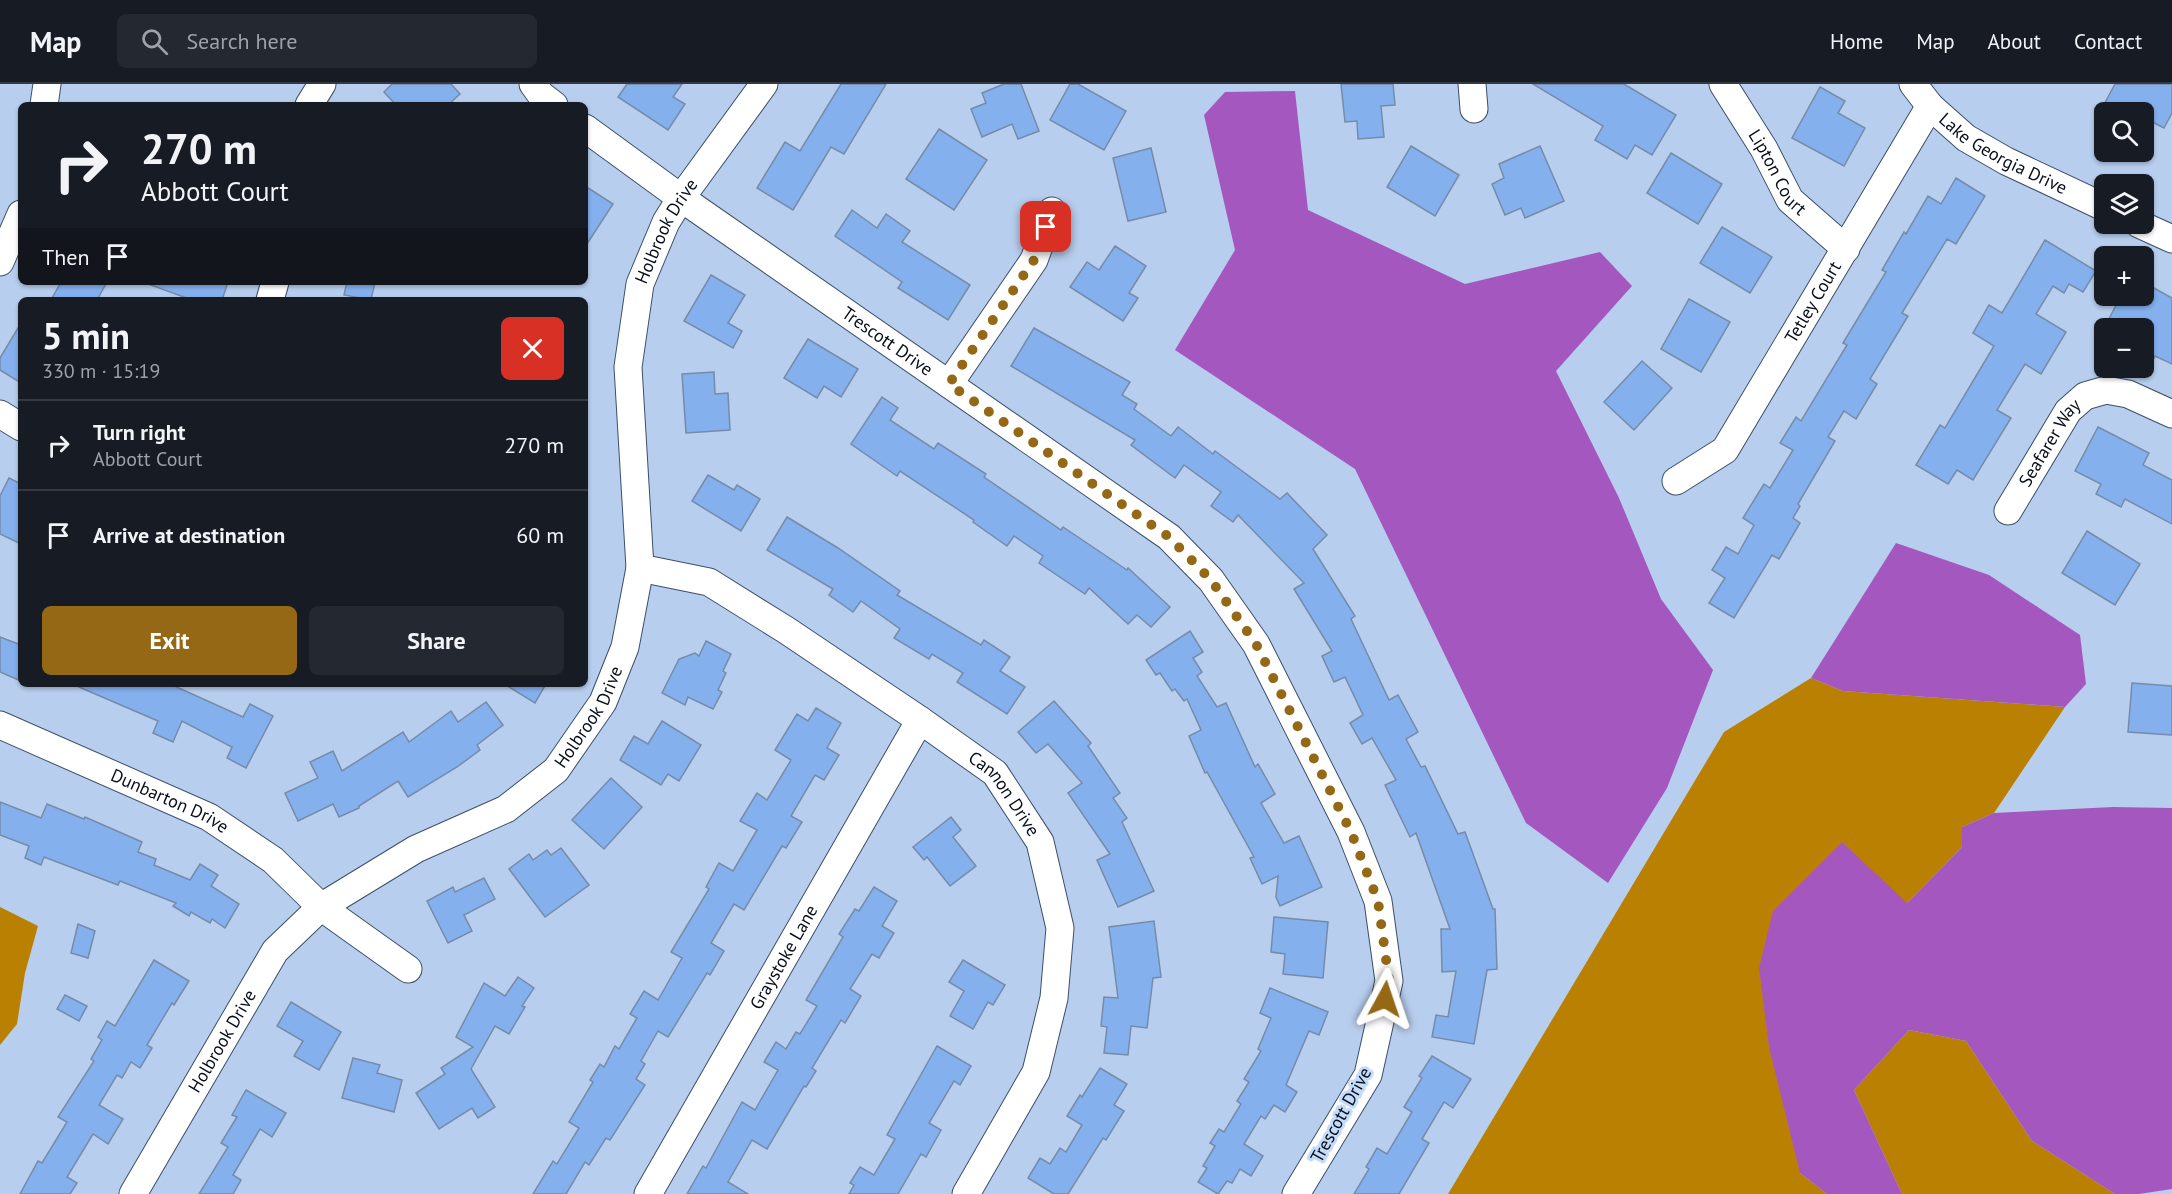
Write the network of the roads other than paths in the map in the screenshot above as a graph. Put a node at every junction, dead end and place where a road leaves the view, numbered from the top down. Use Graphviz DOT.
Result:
graph roads {
  1 [pos="47,84"];
  2 [pos="322,84"];
  3 [pos="533,84"];
  4 [pos="764,84"];
  5 [pos="1723,84"];
  6 [pos="1913,84"];
  7 [pos="44,102"];
  8 [pos="311,102"];
  9 [pos="550,102"];
  10 [pos="1930,106"];
  11 [pos="588,130"];
  12 [pos="681,198"];
  13 [pos="2094,202"];
  14 [pos="1052,211"];
  15 [pos="18,221"];
  16 [pos="2154,231"];
  17 [pos="2172,239"];
  18 [pos="1846,249"];
  19 [pos="0,262"];
  20 [pos="949,384"];
  21 [pos="0,414"];
  22 [pos="2172,414"];
  23 [pos="18,425"];
  24 [pos="1676,481"];
  25 [pos="2008,511"];
  26 [pos="640,568"];
  27 [pos="920,720"];
  28 [pos="0,725"];
  29 [pos="321,907"];
  30 [pos="408,969"];
  31 [pos="133,1194"];
  32 [pos="648,1194"];
  33 [pos="966,1194"];
  34 [pos="1296,1194"];
  1 -- 7 [label="street"];
  2 -- 8 [label="street"];
  3 -- 9 [label="street"];
  4 -- 12 [label="street, Holbrook Drive"];
  5 -- 18 [label="street, Lipton Court"];
  6 -- 10 [label="street, Lake Georgia Drive"];
  10 -- 13 [label="street, Lake Georgia Drive"];
  10 -- 18 [label="street, Tetley Court"];
  11 -- 12 [label="street"];
  12 -- 20 [label="street, Trescott Drive"];
  12 -- 26 [label="street, Holbrook Drive"];
  14 -- 20 [label="street"];
  15 -- 19 [label="street"];
  16 -- 17 [label="street"];
  18 -- 24 [label="street, Tetley Court"];
  20 -- 34 [label="street, Trescott Drive"];
  21 -- 23 [label="street"];
  22 -- 25 [label="street, Seafarer Way"];
  26 -- 27 [label="street, Cannon Drive"];
  26 -- 29 [label="street, Holbrook Drive"];
  27 -- 32 [label="street, Graystoke Lane"];
  27 -- 33 [label="street, Cannon Drive"];
  28 -- 29 [label="street, Dunbarton Drive"];
  29 -- 30 [label="street, Dunbarton Drive"];
  29 -- 31 [label="street, Holbrook Drive"];
}
